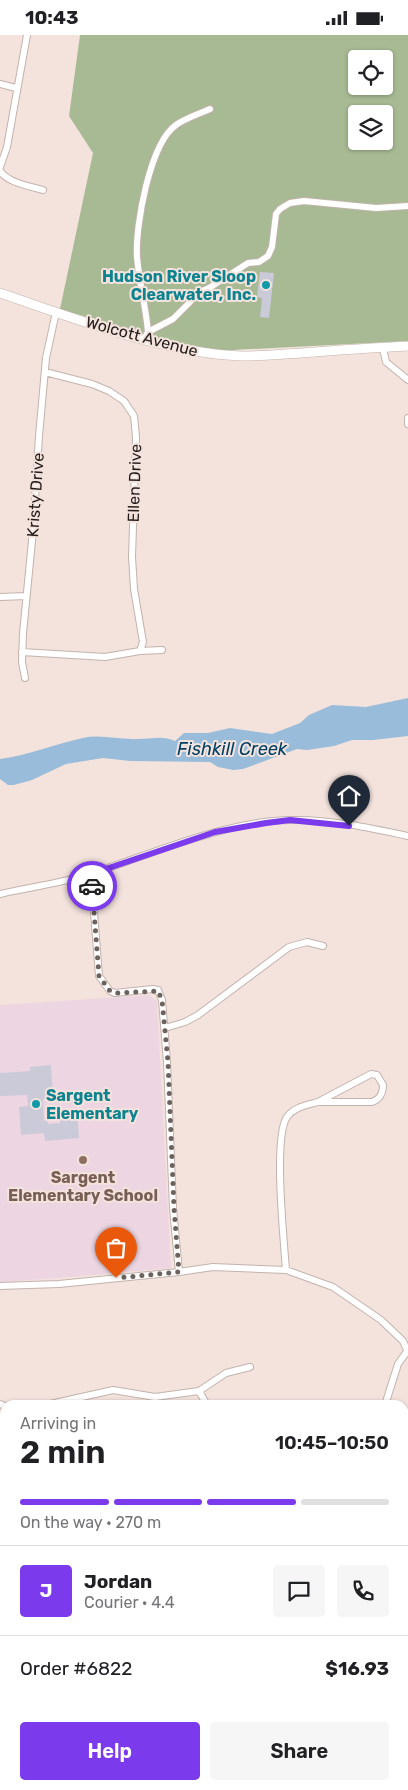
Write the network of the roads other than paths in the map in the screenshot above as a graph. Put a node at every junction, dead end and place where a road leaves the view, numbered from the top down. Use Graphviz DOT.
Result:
graph roads {
  1 [pos="27,37"];
  2 [pos="0,84"];
  3 [pos="16,88"];
  4 [pos="210,109"];
  5 [pos="0,167"];
  6 [pos="0,171"];
  7 [pos="43,190"];
  8 [pos="408,206"];
  9 [pos="0,293"];
  10 [pos="56,312"];
  11 [pos="146,336"];
  12 [pos="408,347"];
  13 [pos="383,348"];
  14 [pos="45,372"];
  15 [pos="408,380"];
  16 [pos="408,418"];
  17 [pos="408,424"];
  18 [pos="26,596"];
  19 [pos="0,597"];
  20 [pos="162,650"];
  21 [pos="140,651"];
  22 [pos="22,652"];
  23 [pos="25,678"];
  24 [pos="408,836"];
  25 [pos="91,874"];
  26 [pos="0,894"];
  27 [pos="323,946"];
  28 [pos="165,1028"];
  29 [pos="318,1102"];
  30 [pos="286,1270"];
  31 [pos="179,1272"];
  32 [pos="0,1286"];
  33 [pos="408,1350"];
  34 [pos="250,1367"];
  35 [pos="199,1391"];
  36 [pos="68,1400"];
  37 [pos="204,1400"];
  38 [pos="387,1400"];
  1 -- 3 [label="street"];
  2 -- 3 [label="street"];
  3 -- 5 [label="street"];
  4 -- 11 [label="street"];
  6 -- 7 [label="street"];
  8 -- 11 [label="street"];
  9 -- 10 [label="main road, Wolcott Avenue"];
  10 -- 11 [label="main road, Wolcott Avenue"];
  10 -- 14 [label="street, Kristy Drive"];
  11 -- 13 [label="main road, Wolcott Avenue"];
  12 -- 13 [label="main road, Wolcott Avenue"];
  13 -- 15 [label="street"];
  14 -- 18 [label="street, Kristy Drive"];
  14 -- 21 [label="street, Ellen Drive"];
  16 -- 17 [label="street"];
  18 -- 19 [label="street"];
  18 -- 22 [label="street, Kristy Drive"];
  20 -- 21 [label="street"];
  21 -- 22 [label="street"];
  22 -- 23 [label="street, Kristy Drive"];
  24 -- 25 [label="street"];
  25 -- 26 [label="street"];
  25 -- 28 [label="street"];
  27 -- 28 [label="street"];
  28 -- 31 [label="street"];
  29 -- 29 [label="street"];
  29 -- 30 [label="street"];
  30 -- 31 [label="street"];
  30 -- 33 [label="street"];
  31 -- 32 [label="street"];
  33 -- 38 [label="street"];
  34 -- 35 [label="street"];
  35 -- 36 [label="street"];
  35 -- 37 [label="street"];
}
